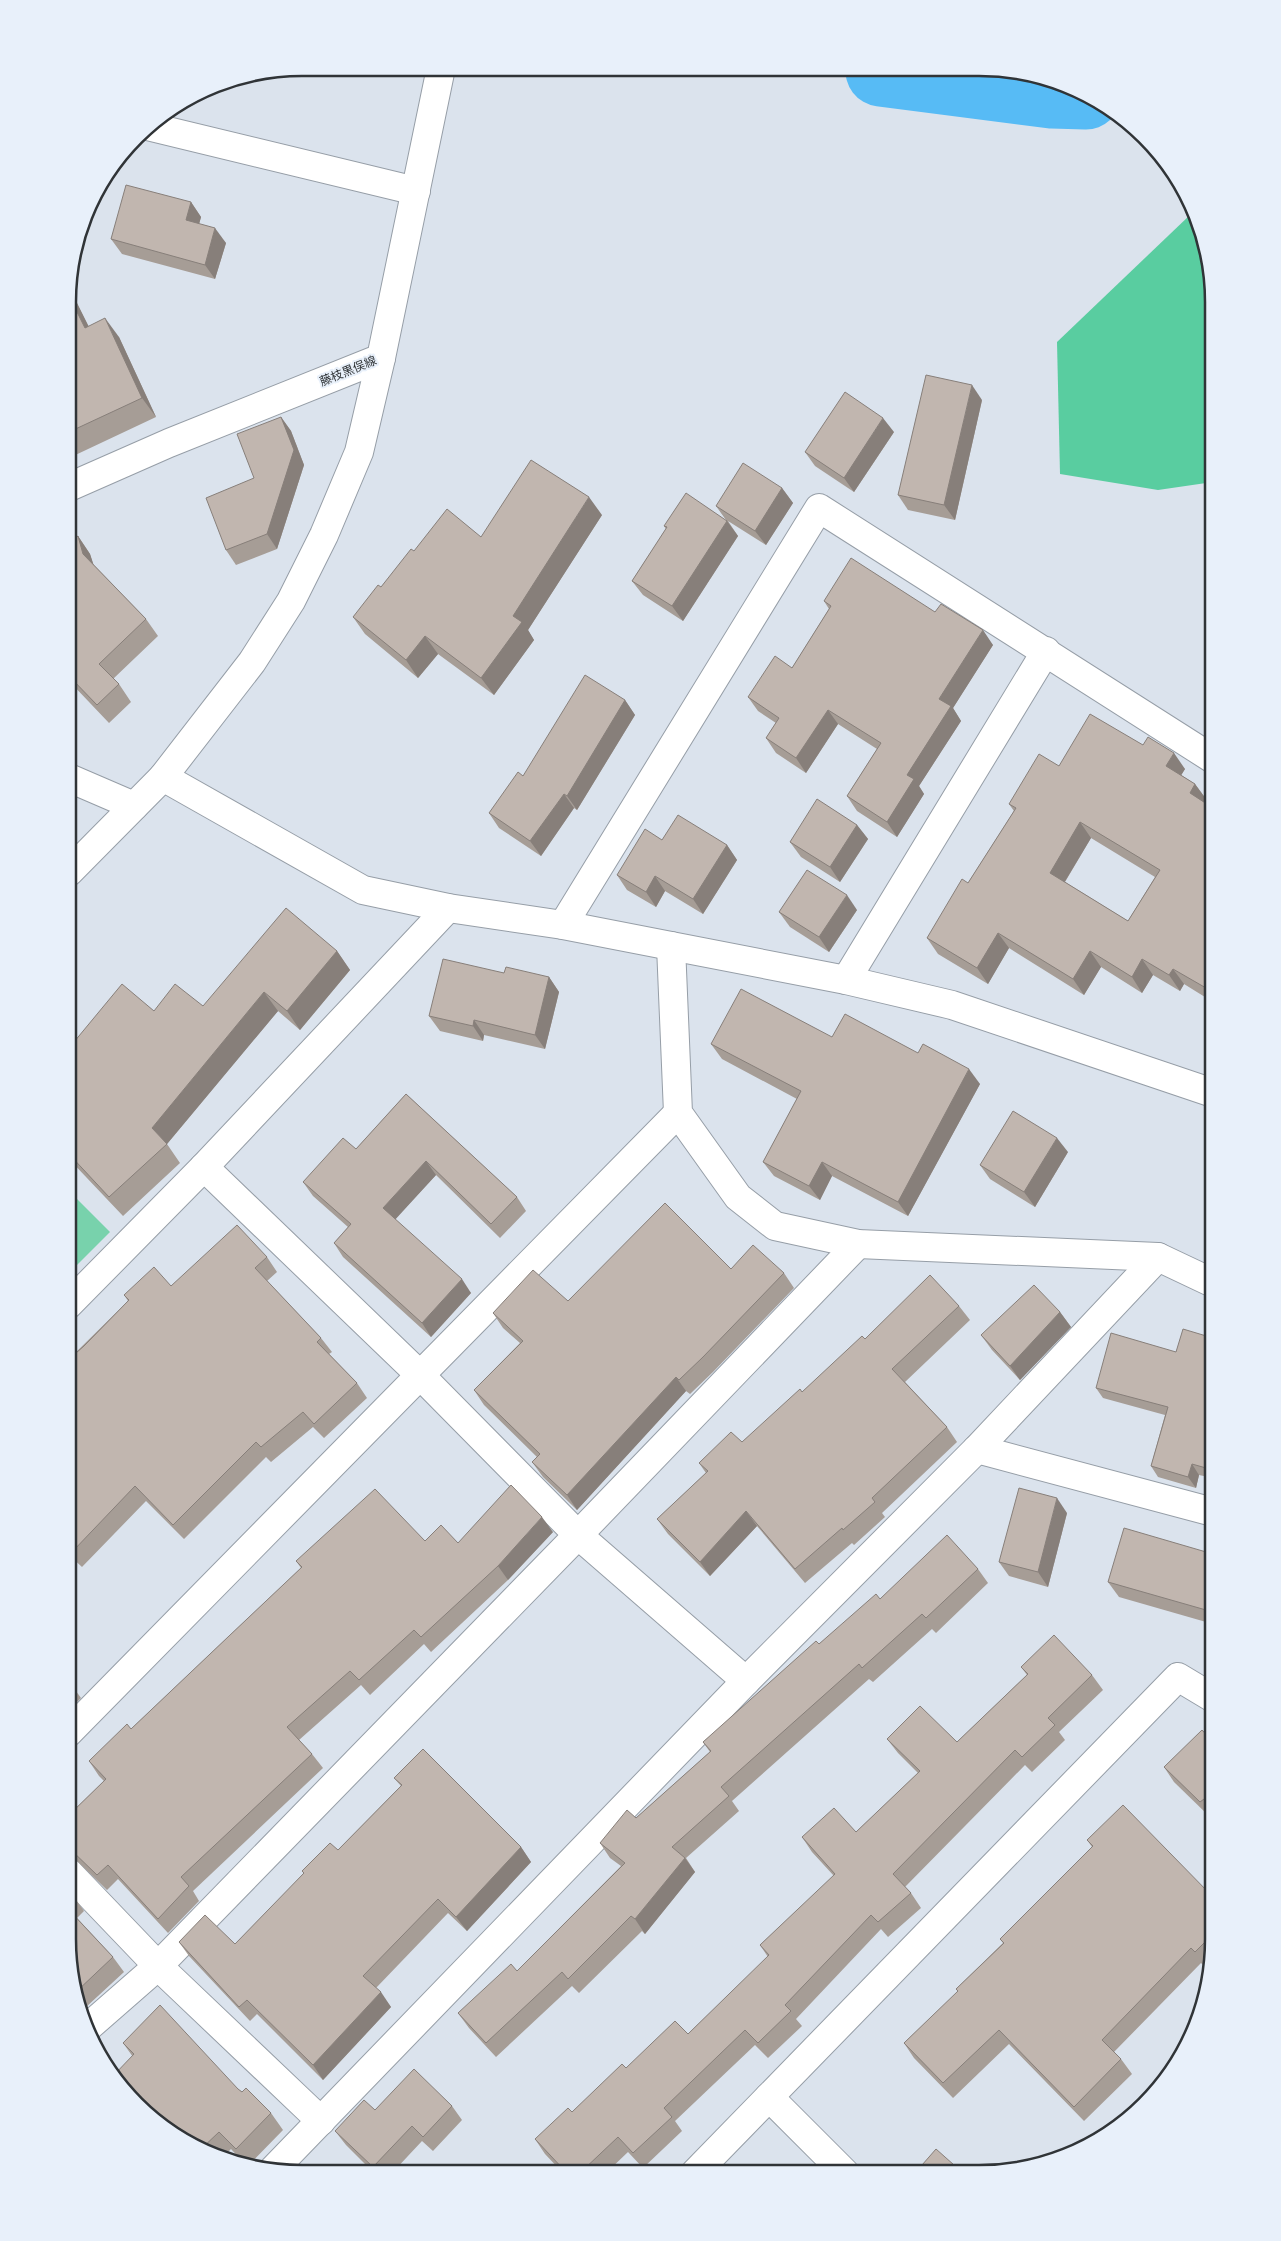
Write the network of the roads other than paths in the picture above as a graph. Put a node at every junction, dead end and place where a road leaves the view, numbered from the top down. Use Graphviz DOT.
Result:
graph roads {
  1 [pos="439,76"];
  2 [pos="158,129"];
  3 [pos="416,192"];
  4 [pos="381,358"];
  5 [pos="76,483"];
  6 [pos="1046,651"];
  7 [pos="1205,754"];
  8 [pos="163,777"];
  9 [pos="76,781"];
  10 [pos="134,806"];
  11 [pos="76,865"];
  12 [pos="448,908"];
  13 [pos="564,925"];
  14 [pos="671,946"];
  15 [pos="846,980"];
  16 [pos="1205,1090"];
  17 [pos="678,1113"];
  18 [pos="204,1167"];
  19 [pos="858,1244"];
  20 [pos="1158,1257"];
  21 [pos="1205,1279"];
  22 [pos="76,1297"];
  23 [pos="419,1374"];
  24 [pos="977,1449"];
  25 [pos="1205,1510"];
  26 [pos="578,1535"];
  27 [pos="746,1680"];
  28 [pos="1205,1693"];
  29 [pos="76,1725"];
  30 [pos="76,1880"];
  31 [pos="158,1966"];
  32 [pos="92,2023"];
  33 [pos="769,2097"];
  34 [pos="321,2121"];
  35 [pos="280,2164"];
  36 [pos="703,2165"];
  37 [pos="837,2165"];
  1 -- 3 [label="street, 藤枝黒俣線"];
  2 -- 3 [label="street"];
  3 -- 4 [label="street, 藤枝黒俣線"];
  4 -- 5 [label="street, 藤枝黒俣線"];
  4 -- 8 [label="street"];
  6 -- 7 [label="street"];
  6 -- 13 [label="street"];
  6 -- 15 [label="street"];
  8 -- 10 [label="street"];
  8 -- 12 [label="street"];
  9 -- 10 [label="street"];
  10 -- 11 [label="street"];
  12 -- 13 [label="street"];
  12 -- 18 [label="street"];
  13 -- 14 [label="street"];
  14 -- 15 [label="street"];
  14 -- 17 [label="street"];
  15 -- 16 [label="street"];
  17 -- 19 [label="street"];
  17 -- 23 [label="street"];
  18 -- 22 [label="street"];
  18 -- 23 [label="street"];
  19 -- 20 [label="street"];
  19 -- 26 [label="street"];
  20 -- 21 [label="street"];
  20 -- 24 [label="street"];
  23 -- 26 [label="street"];
  23 -- 29 [label="street"];
  24 -- 25 [label="street"];
  24 -- 27 [label="street"];
  26 -- 27 [label="street"];
  26 -- 31 [label="street"];
  27 -- 34 [label="street"];
  28 -- 33 [label="street"];
  30 -- 31 [label="street"];
  31 -- 32 [label="street"];
  31 -- 34 [label="street"];
  33 -- 36 [label="street"];
  33 -- 37 [label="street"];
  34 -- 35 [label="street"];
}
